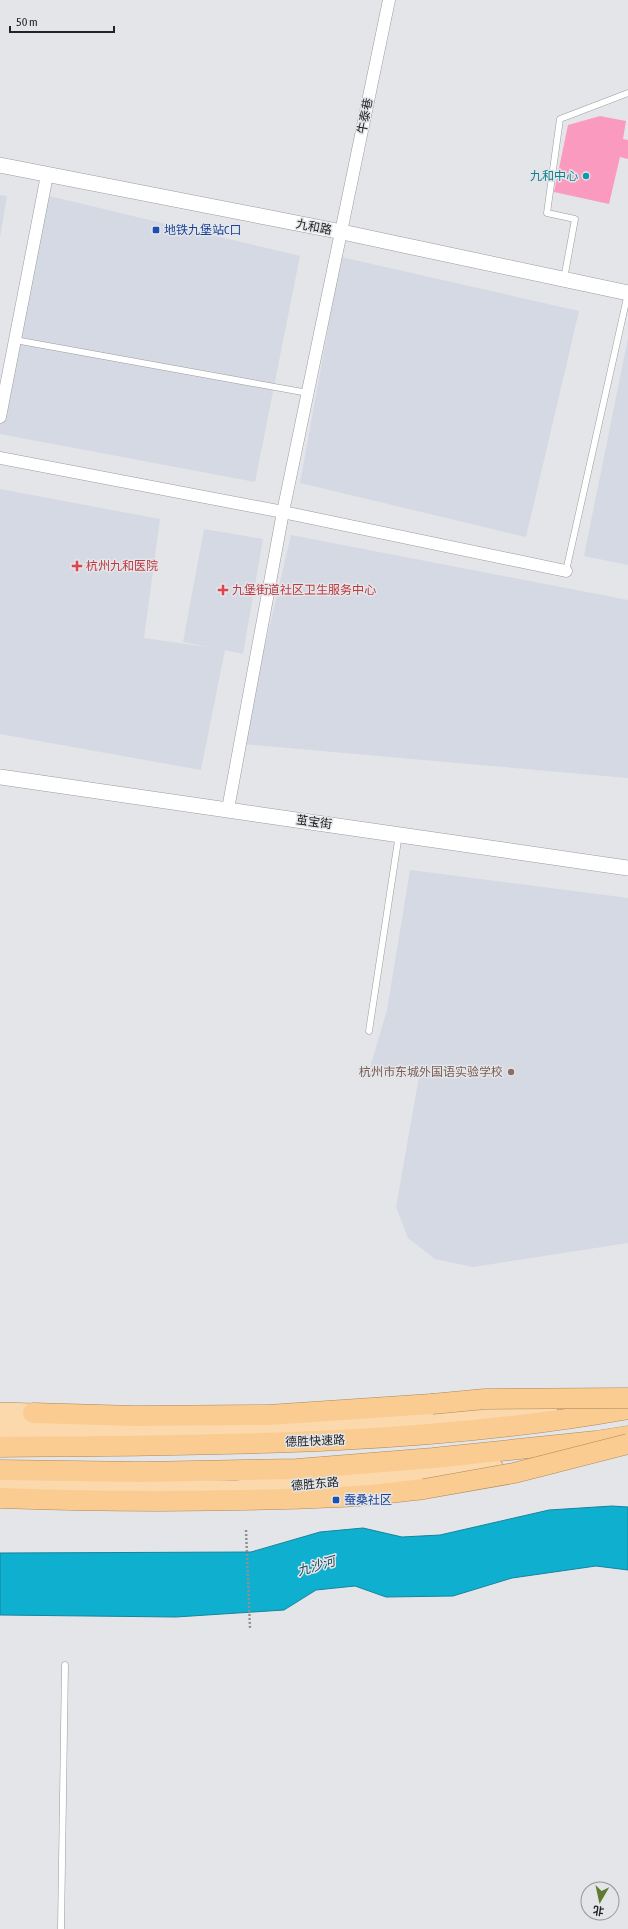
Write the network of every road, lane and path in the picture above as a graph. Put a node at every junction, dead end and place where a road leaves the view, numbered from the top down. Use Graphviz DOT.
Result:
graph roads {
  1 [pos="389,0"];
  2 [pos="628,93"];
  3 [pos="0,166"];
  4 [pos="47,175"];
  5 [pos="342,232"];
  6 [pos="564,280"];
  7 [pos="628,293"];
  8 [pos="15,340"];
  9 [pos="308,393"];
  10 [pos="0,416"];
  11 [pos="0,458"];
  12 [pos="283,512"];
  13 [pos="566,570"];
  14 [pos="0,777"];
  15 [pos="228,809"];
  16 [pos="399,834"];
  17 [pos="628,868"];
  18 [pos="369,1031"];
  19 [pos="628,1394"];
  20 [pos="628,1398"];
  21 [pos="628,1409"];
  22 [pos="0,1412"];
  23 [pos="33,1413"];
  24 [pos="0,1428"];
  25 [pos="628,1436"];
  26 [pos="628,1444"];
  27 [pos="0,1447"];
  28 [pos="628,1453"];
  29 [pos="0,1470"];
  30 [pos="0,1486"];
  31 [pos="0,1498"];
  32 [pos="246,1530"];
  33 [pos="250,1628"];
  34 [pos="65,1665"];
  35 [pos="61,1929"];
  1 -- 5 [label="street, 牛泰巷"];
  2 -- 6 [label="lane"];
  3 -- 4 [label="street, 九和路"];
  4 -- 5 [label="street, 九和路"];
  4 -- 8 [label="street"];
  5 -- 6 [label="street, 九和路"];
  5 -- 9 [label="street, 牛泰巷"];
  6 -- 7 [label="street, 九和路"];
  7 -- 13 [label="lane"];
  8 -- 9 [label="lane"];
  8 -- 10 [label="street"];
  9 -- 12 [label="street, 牛泰巷"];
  11 -- 12 [label="street"];
  12 -- 13 [label="street"];
  12 -- 15 [label="street, 牛泰巷"];
  14 -- 15 [label="street, 茧宝街"];
  15 -- 16 [label="street, 茧宝街"];
  16 -- 17 [label="street, 茧宝街"];
  16 -- 18 [label="lane"];
  19 -- 24 [label="main road"];
  20 -- 23 [label="highway, bridge"];
  21 -- 27 [label="highway, 德胜快速路"];
  22 -- 23 [label="main road"];
  25 -- 29 [label="highway, 德胜快速路"];
  26 -- 31 [label="highway, bridge"];
  28 -- 30 [label="main road, 德胜东路"];
  32 -- 33 [label="path"];
  34 -- 35 [label="lane"];
}
